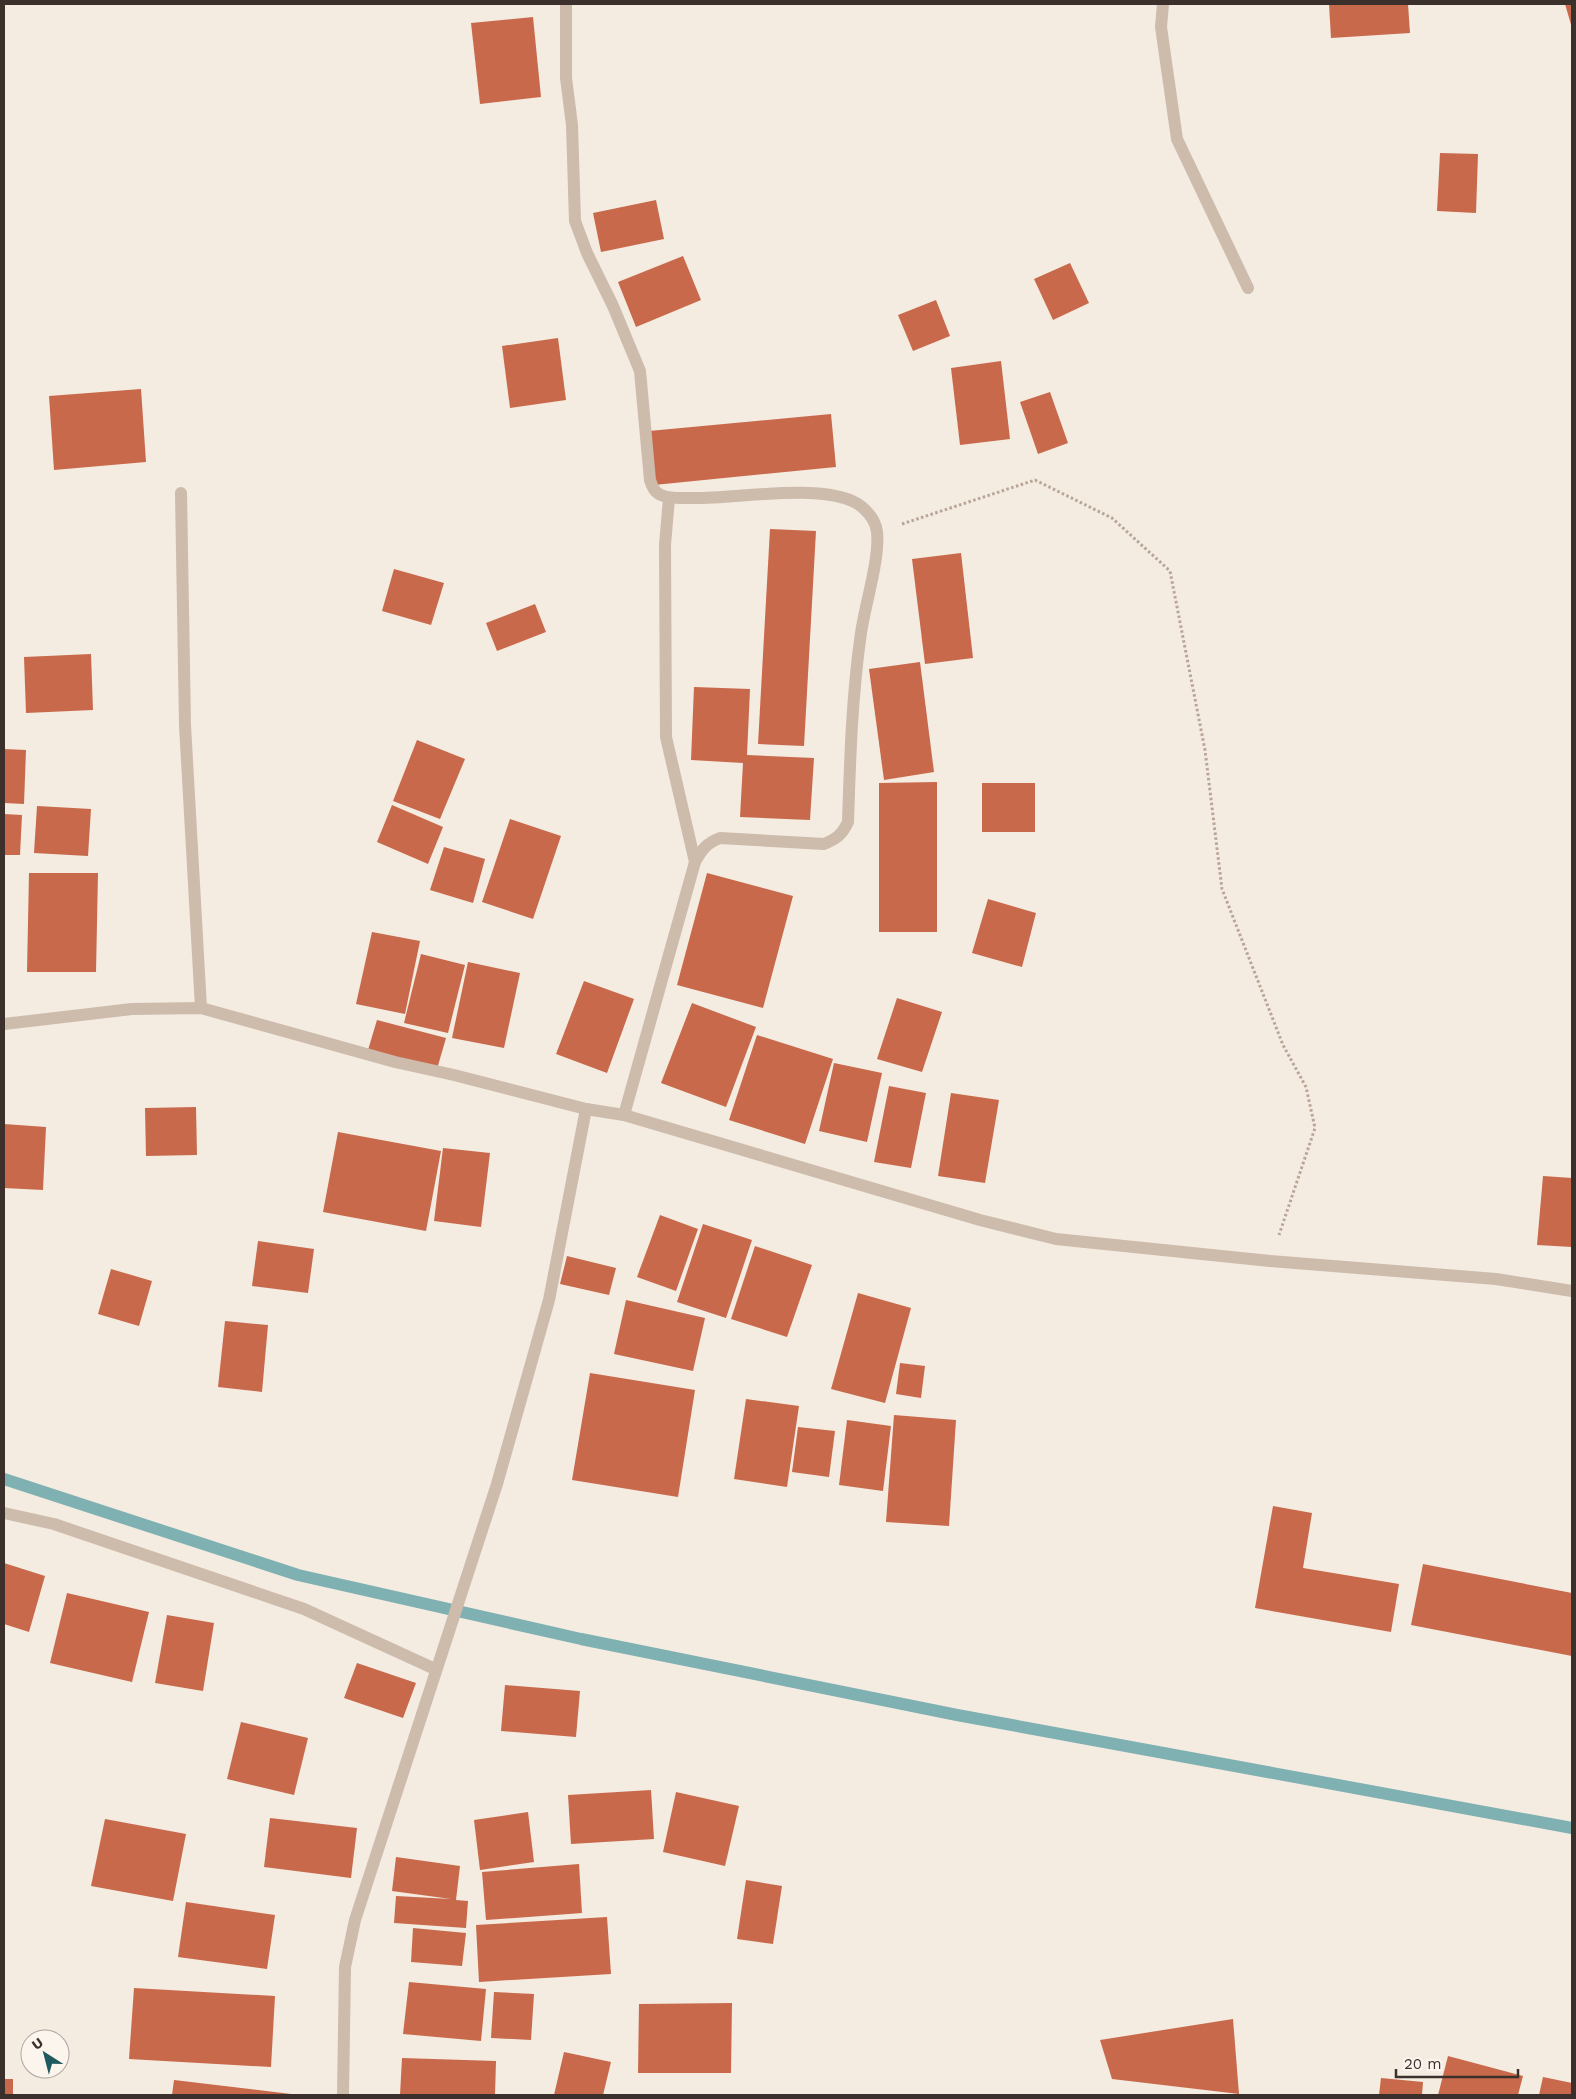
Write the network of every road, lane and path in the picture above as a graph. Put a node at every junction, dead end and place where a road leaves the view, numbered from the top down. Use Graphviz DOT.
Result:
graph roads {
  1 [pos="566,4"];
  2 [pos="1163,4"];
  3 [pos="1248,288"];
  4 [pos="181,492"];
  5 [pos="669,498"];
  6 [pos="878,531"];
  7 [pos="695,862"];
  8 [pos="201,1008"];
  9 [pos="4,1024"];
  10 [pos="586,1109"];
  11 [pos="624,1115"];
  12 [pos="1270,1261"];
  13 [pos="1572,1291"];
  14 [pos="4,1513"];
  15 [pos="435,1669"];
  16 [pos="343,2095"];
  1 -- 5 [label="street"];
  2 -- 3 [label="street"];
  4 -- 8 [label="street"];
  5 -- 6 [label="street"];
  5 -- 7 [label="street"];
  6 -- 7 [label="street"];
  6 -- 12 [label="path"];
  7 -- 11 [label="street"];
  8 -- 9 [label="street"];
  8 -- 10 [label="street"];
  10 -- 11 [label="street"];
  10 -- 15 [label="street"];
  11 -- 12 [label="street"];
  12 -- 13 [label="street"];
  14 -- 15 [label="street"];
  15 -- 16 [label="street"];
}
